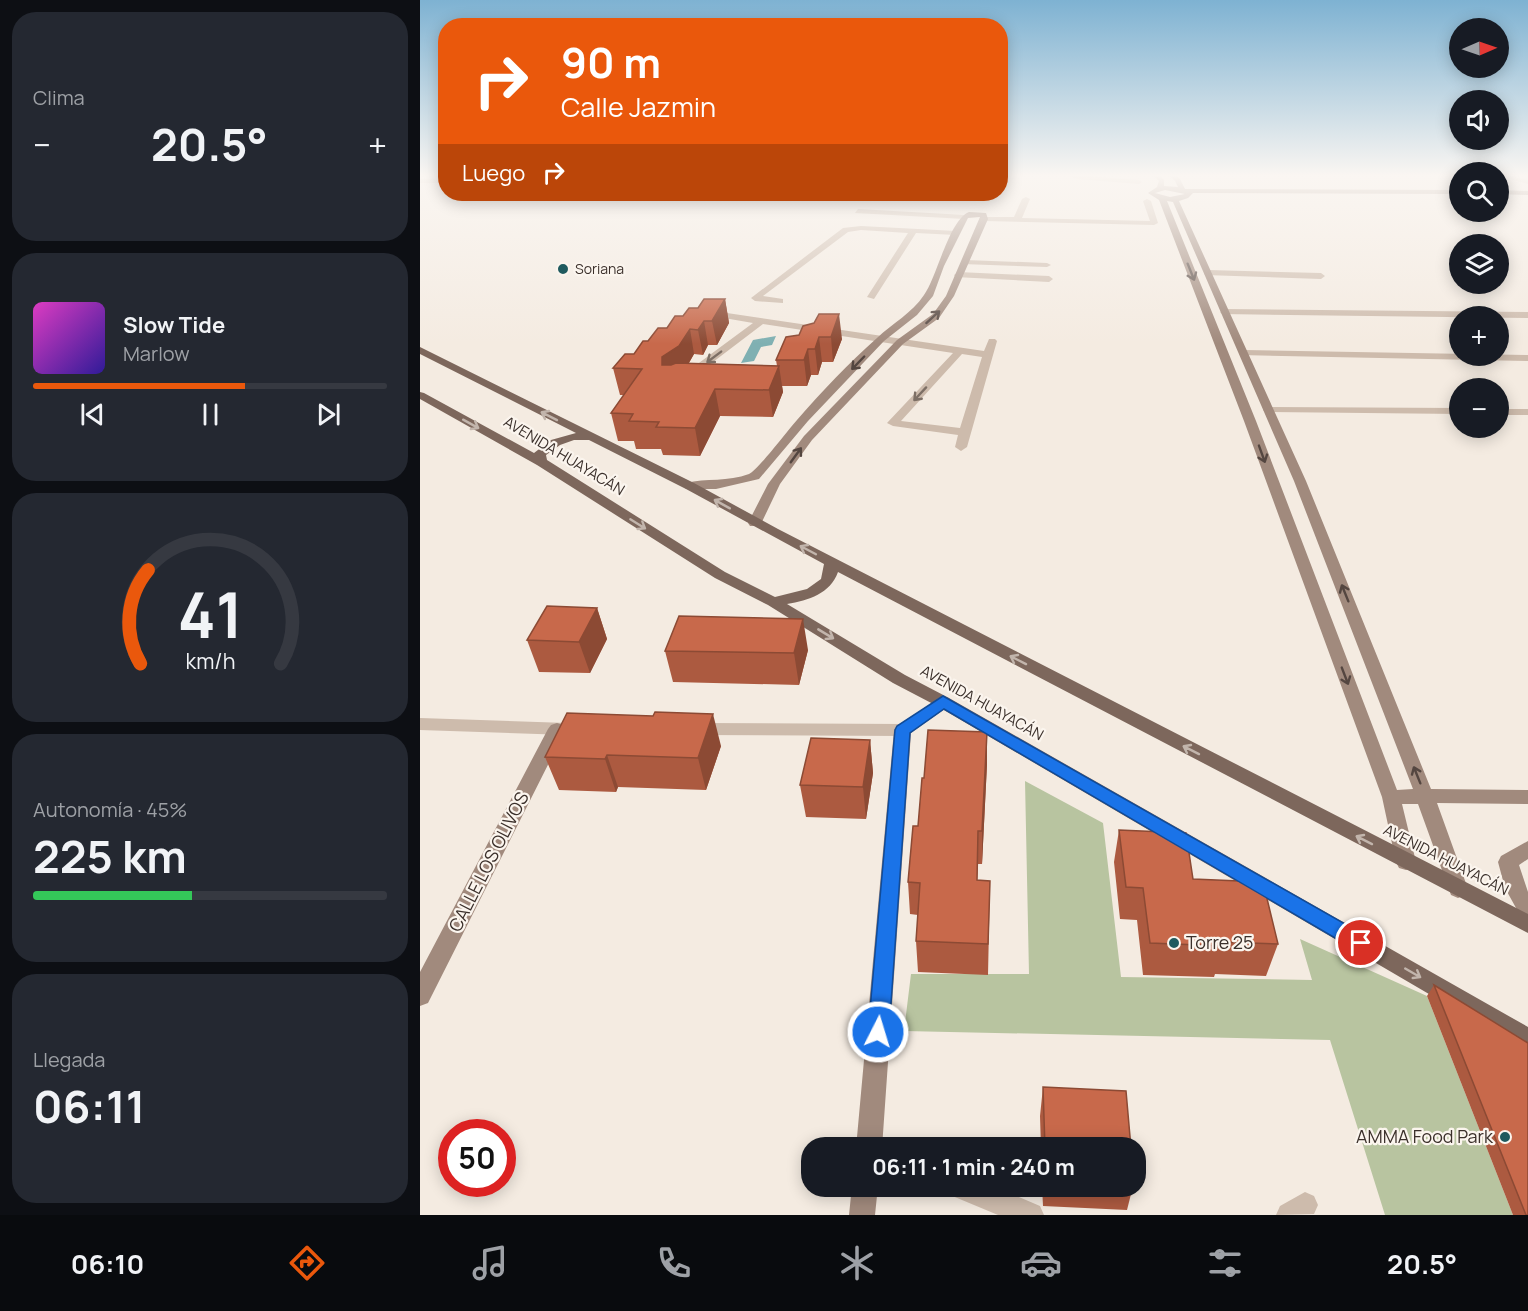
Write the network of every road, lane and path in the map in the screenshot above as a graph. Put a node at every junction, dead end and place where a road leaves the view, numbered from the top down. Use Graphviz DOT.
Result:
graph roads {
  1 [pos="914,230"];
  2 [pos="845,231"];
  3 [pos="924,231"];
  4 [pos="979,231"];
  5 [pos="1185,231"];
  6 [pos="1189,231"];
  7 [pos="956,233"];
  8 [pos="1047,265"];
  9 [pos="962,268"];
  10 [pos="938,270"];
  11 [pos="1208,273"];
  12 [pos="1322,276"];
  13 [pos="1049,279"];
  14 [pos="871,297"];
  15 [pos="780,301"];
  16 [pos="1226,312"];
  17 [pos="1528,315"];
  18 [pos="727,316"];
  19 [pos="760,322"];
  20 [pos="881,339"];
  21 [pos="992,341"];
  22 [pos="900,342"];
  23 [pos="420,350"];
  24 [pos="960,351"];
  25 [pos="1244,353"];
  26 [pos="988,355"];
  27 [pos="1528,358"];
  28 [pos="1231,374"];
  29 [pos="1253,374"];
  30 [pos="698,380"];
  31 [pos="420,395"];
  32 [pos="1269,410"];
  33 [pos="1449,411"];
  34 [pos="1509,412"];
  35 [pos="1528,412"];
  36 [pos="804,419"];
  37 [pos="823,422"];
  38 [pos="965,432"];
  39 [pos="593,438"];
  40 [pos="961,447"];
  41 [pos="541,462"];
  42 [pos="755,476"];
  43 [pos="778,479"];
  44 [pos="690,486"];
  45 [pos="755,523"];
  46 [pos="831,562"];
  47 [pos="774,602"];
  48 [pos="943,702"];
  49 [pos="420,724"];
  50 [pos="557,729"];
  51 [pos="581,729"];
  52 [pos="676,729"];
  53 [pos="903,730"];
  54 [pos="1425,796"];
  55 [pos="1391,797"];
  56 [pos="1528,797"];
  57 [pos="1528,849"];
  58 [pos="1406,862"];
  59 [pos="1458,889"];
  60 [pos="1528,911"];
  61 [pos="1528,924"];
  62 [pos="420,995"];
  63 [pos="1528,1040"];
  64 [pos="870,1137"];
  65 [pos="863,1197"];
  66 [pos="986,1197"];
  67 [pos="861,1215"];
  68 [pos="1031,1215"];
  1 -- 14 [label="street"];
  2 -- 15 [label="street"];
  3 -- 7 [label="street"];
  4 -- 9 [label="main road"];
  5 -- 28 [label="main road, one-way"];
  6 -- 11 [label="main road"];
  7 -- 10 [label="main road"];
  8 -- 9 [label="street"];
  9 -- 10 [label="main road"];
  9 -- 13 [label="street"];
  22 -- 9 [label="main road, one-way"];
  10 -- 20 [label="main road"];
  11 -- 12 [label="street"];
  11 -- 16 [label="main road"];
  16 -- 17 [label="street"];
  16 -- 25 [label="main road"];
  18 -- 19 [label="street"];
  19 -- 20 [label="street"];
  19 -- 30 [label="street, one-way"];
  20 -- 22 [label="street"];
  20 -- 36 [label="main road, one-way"];
  21 -- 26 [label="street"];
  22 -- 24 [label="street"];
  22 -- 37 [label="main road"];
  39 -- 23 [label="main road, AVENIDA HUAYACÁN, one-way"];
  24 -- 26 [label="street"];
  24 -- 38 [label="street, one-way"];
  25 -- 27 [label="street"];
  25 -- 29 [label="main road"];
  26 -- 38 [label="street"];
  28 -- 29 [label="main road"];
  28 -- 55 [label="main road, one-way"];
  29 -- 32 [label="main road"];
  31 -- 41 [label="main road, AVENIDA HUAYACÁN, one-way"];
  32 -- 33 [label="street"];
  54 -- 32 [label="main road, one-way"];
  34 -- 35 [label="street"];
  36 -- 37 [label="main road"];
  36 -- 42 [label="main road"];
  43 -- 37 [label="main road, one-way"];
  38 -- 40 [label="street"];
  39 -- 41 [label="main road"];
  39 -- 44 [label="main road, AVENIDA HUAYACÁN"];
  41 -- 47 [label="main road, AVENIDA HUAYACÁN, one-way"];
  42 -- 43 [label="main road"];
  42 -- 44 [label="main road"];
  43 -- 45 [label="main road"];
  45 -- 44 [label="main road, AVENIDA HUAYACÁN, one-way"];
  46 -- 45 [label="main road, AVENIDA HUAYACÁN, one-way"];
  46 -- 47 [label="main road"];
  58 -- 46 [label="main road, AVENIDA HUAYACÁN, one-way"];
  47 -- 48 [label="main road, AVENIDA HUAYACÁN, one-way"];
  48 -- 53 [label="main road"];
  48 -- 63 [label="main road, AVENIDA HUAYACÁN, one-way"];
  49 -- 50 [label="street"];
  50 -- 51 [label="street"];
  50 -- 62 [label="main road, CALLE LOS OLIVOS"];
  52 -- 53 [label="street"];
  53 -- 64 [label="main road"];
  54 -- 55 [label="main road"];
  54 -- 56 [label="main road"];
  54 -- 59 [label="main road"];
  55 -- 58 [label="main road"];
  57 -- 60 [label="main road"];
  58 -- 59 [label="main road, AVENIDA HUAYACÁN"];
  59 -- 61 [label="main road, AVENIDA HUAYACÁN"];
  65 -- 67 [label="main road"];
  66 -- 68 [label="street"];
}
